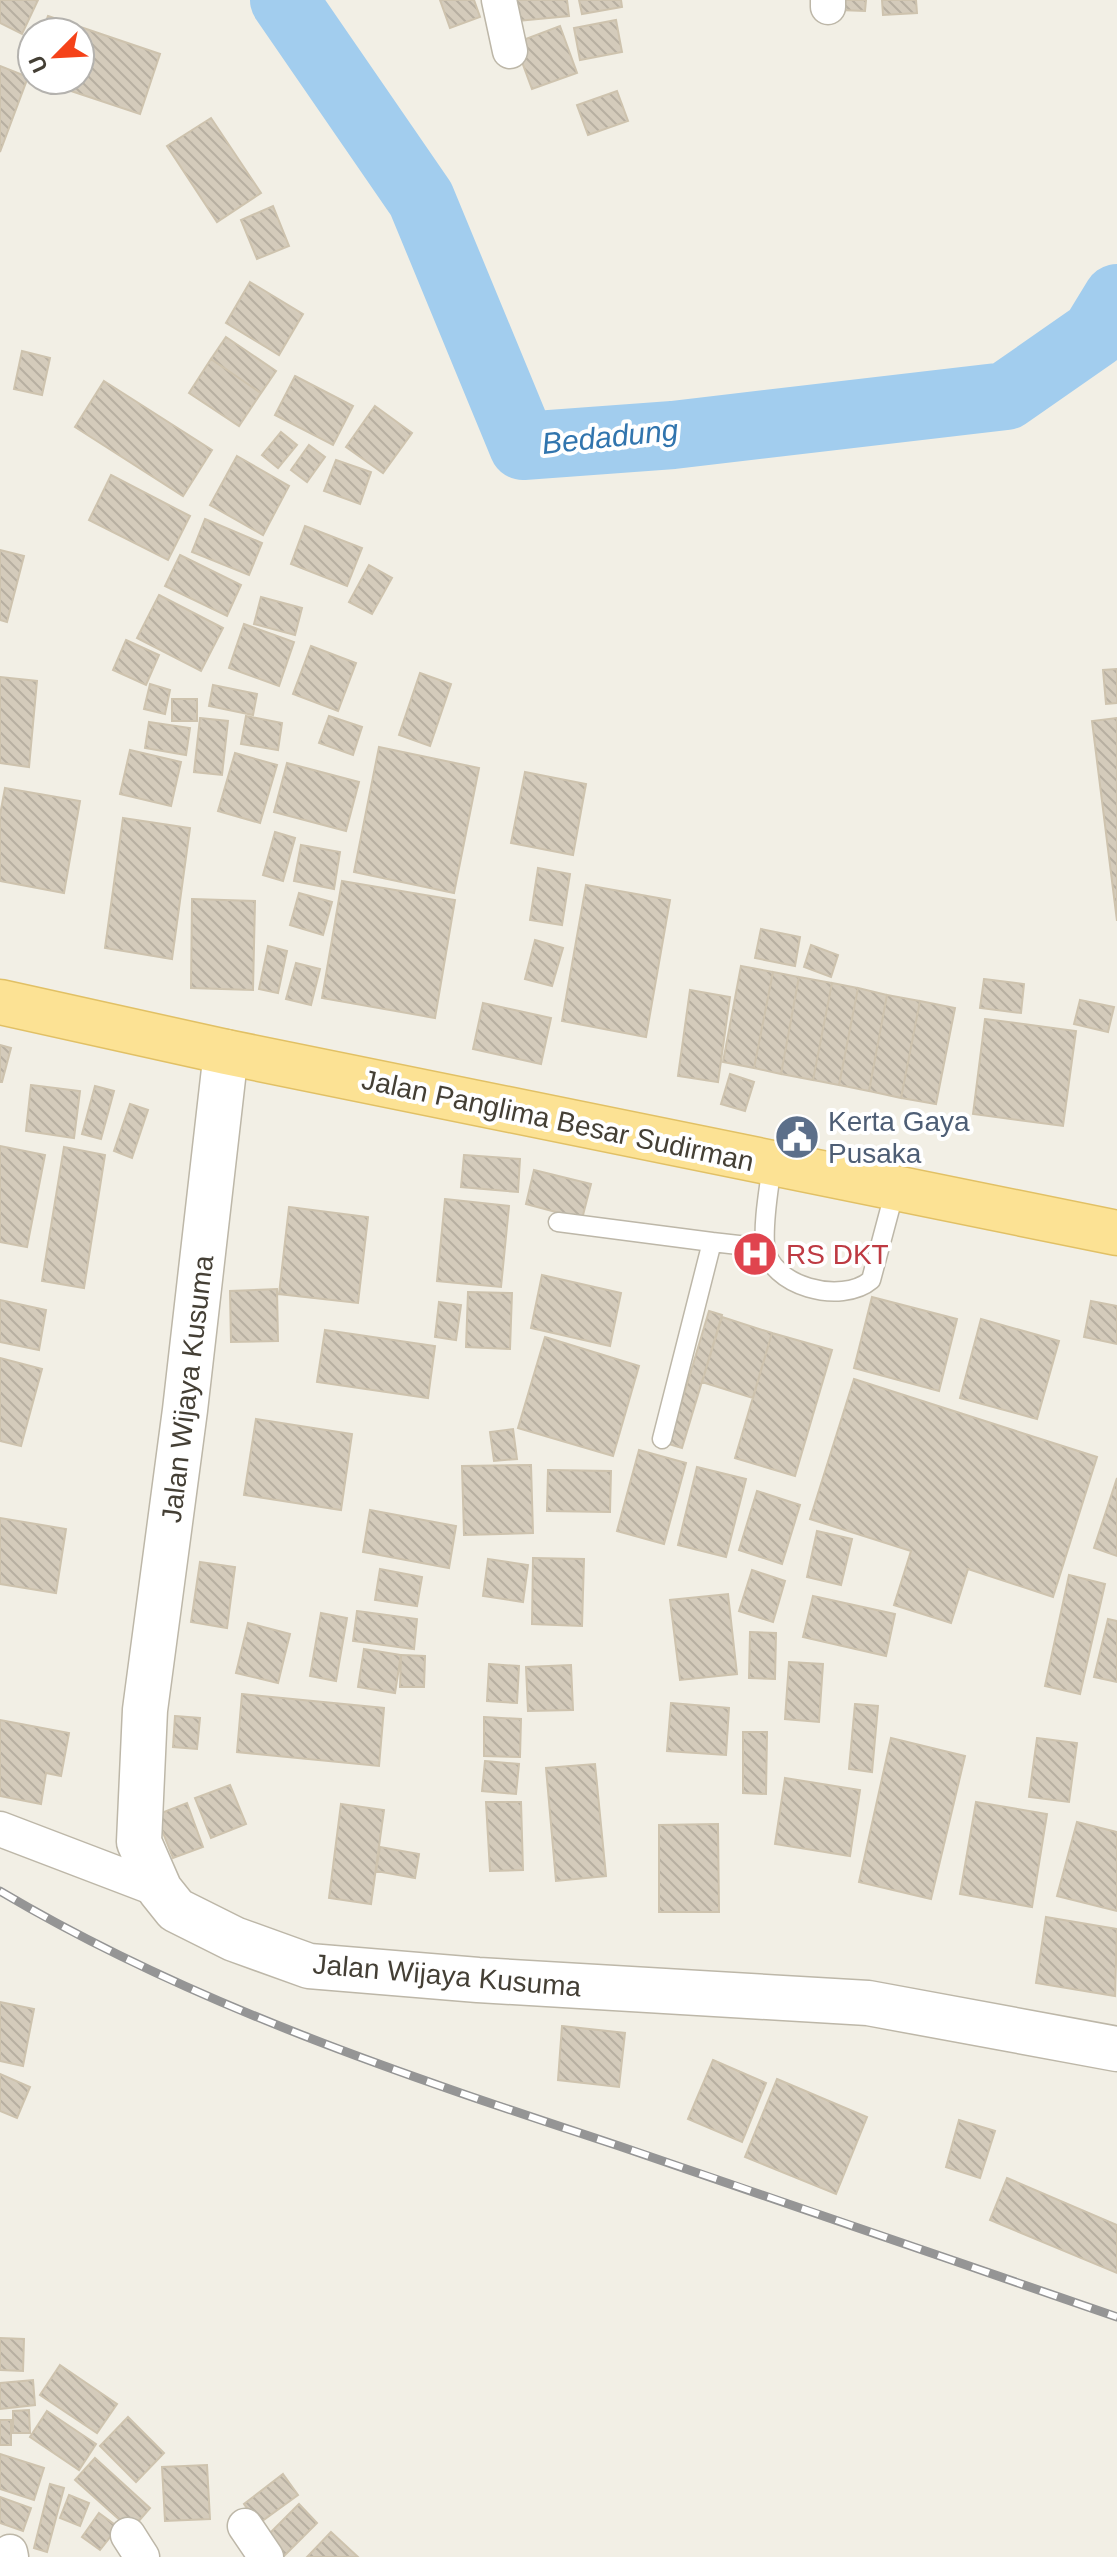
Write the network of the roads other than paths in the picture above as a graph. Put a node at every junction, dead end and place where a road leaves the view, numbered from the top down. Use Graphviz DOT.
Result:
graph roads {
  1 [pos="499,0"];
  2 [pos="510,51"];
  3 [pos="0,1002"];
  4 [pos="226,1052"];
  5 [pos="772,1164"];
  6 [pos="895,1190"];
  7 [pos="558,1222"];
  8 [pos="1117,1233"];
  9 [pos="712,1242"];
  10 [pos="765,1248"];
  11 [pos="662,1439"];
  12 [pos="0,1829"];
  13 [pos="160,1890"];
  14 [pos="1117,2049"];
  15 [pos="245,2526"];
  16 [pos="266,2557"];
  1 -- 2 [label="street"];
  3 -- 4 [label="main road, Jalan Panglima Besar Sudirman"];
  4 -- 5 [label="main road, Jalan Panglima Besar Sudirman"];
  4 -- 13 [label="street, Jalan Wijaya Kusuma"];
  5 -- 6 [label="main road, Jalan Panglima Besar Sudirman"];
  5 -- 10 [label="lane"];
  6 -- 8 [label="main road, Jalan Panglima Besar Sudirman"];
  6 -- 10 [label="lane"];
  7 -- 9 [label="lane"];
  9 -- 10 [label="lane"];
  9 -- 11 [label="lane"];
  12 -- 13 [label="street"];
  13 -- 14 [label="street, Jalan Wijaya Kusuma"];
  15 -- 16 [label="street"];
}
